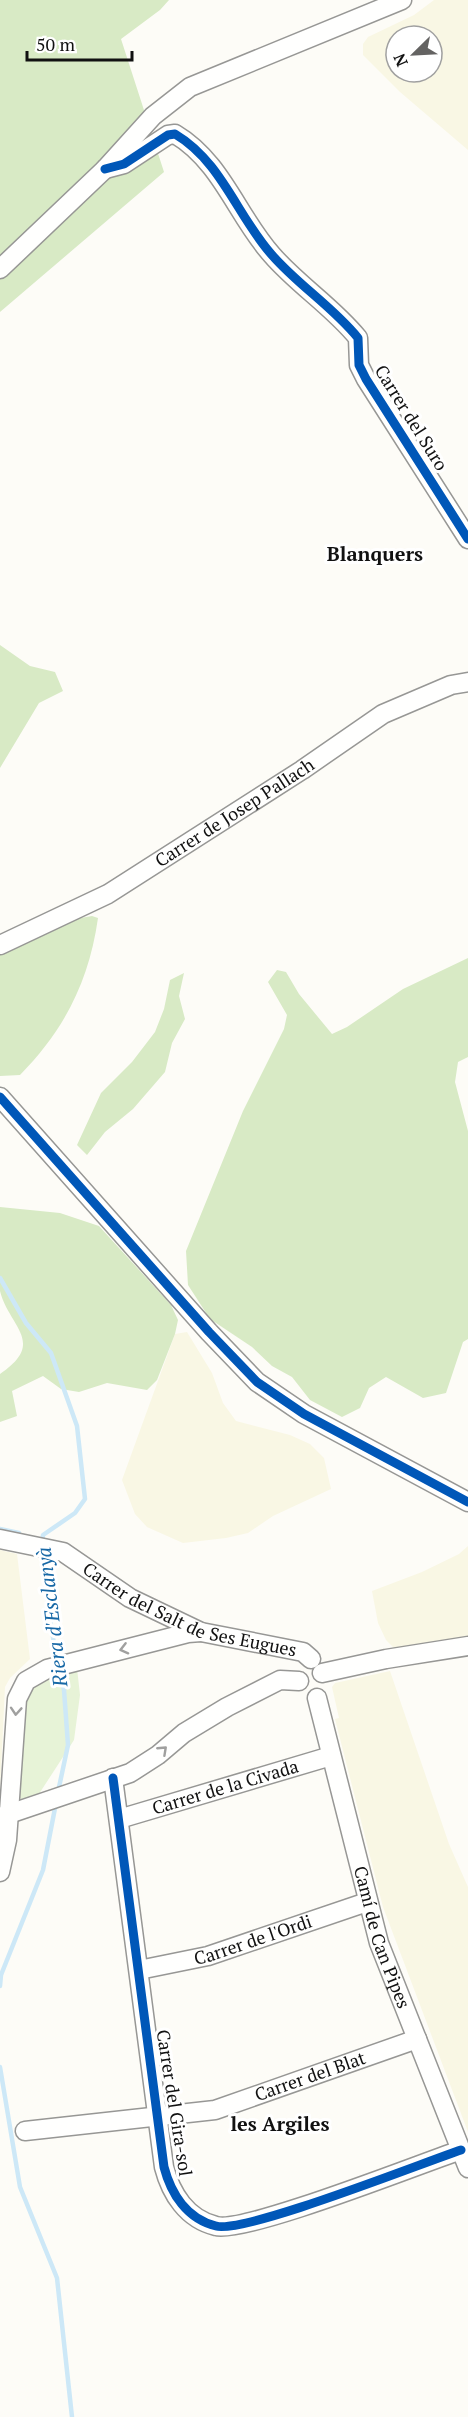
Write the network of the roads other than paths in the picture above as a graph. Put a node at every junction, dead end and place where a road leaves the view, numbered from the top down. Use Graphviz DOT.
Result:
graph roads {
  1 [pos="402,0"];
  2 [pos="105,170"];
  3 [pos="0,269"];
  4 [pos="468,539"];
  5 [pos="468,682"];
  6 [pos="0,945"];
  7 [pos="0,1097"];
  8 [pos="468,1502"];
  9 [pos="0,1539"];
  10 [pos="160,1613"];
  11 [pos="201,1632"];
  12 [pos="165,1639"];
  13 [pos="468,1646"];
  14 [pos="318,1668"];
  15 [pos="301,1682"];
  16 [pos="317,1698"];
  17 [pos="331,1756"];
  18 [pos="113,1778"];
  19 [pos="4,1816"];
  20 [pos="119,1819"];
  21 [pos="0,1872"];
  22 [pos="367,1902"];
  23 [pos="139,1970"];
  24 [pos="417,2039"];
  25 [pos="158,2117"];
  26 [pos="25,2131"];
  27 [pos="461,2150"];
  28 [pos="468,2168"];
  1 -- 2 [label="street"];
  2 -- 3 [label="street"];
  2 -- 4 [label="street, Carrer del Suro"];
  5 -- 6 [label="street, Carrer de Josep Pallach"];
  7 -- 8 [label="street"];
  9 -- 10 [label="street, Carrer del Salt de Ses Eugues"];
  10 -- 11 [label="street, Carrer del Salt de Ses Eugues"];
  10 -- 12 [label="street"];
  11 -- 12 [label="street"];
  11 -- 14 [label="street, Carrer del Salt de Ses Eugues"];
  12 -- 19 [label="street, one-way"];
  13 -- 14 [label="street"];
  14 -- 15 [label="street"];
  14 -- 16 [label="street, Camí de Can Pipes"];
  15 -- 16 [label="street"];
  18 -- 15 [label="street, one-way"];
  16 -- 17 [label="street, Camí de Can Pipes"];
  17 -- 20 [label="street, Carrer de la Civada"];
  17 -- 22 [label="street, Camí de Can Pipes"];
  18 -- 19 [label="street"];
  18 -- 20 [label="street, Carrer del Gira-sol"];
  19 -- 21 [label="street"];
  20 -- 23 [label="street, Carrer del Gira-sol"];
  22 -- 23 [label="street, Carrer de l'Ordi"];
  22 -- 24 [label="street, Camí de Can Pipes"];
  23 -- 25 [label="street, Carrer del Gira-sol"];
  24 -- 25 [label="street, Carrer del Blat"];
  24 -- 27 [label="street, Camí de Can Pipes"];
  25 -- 26 [label="street, Carrer del Blat"];
  25 -- 27 [label="street, Carrer del Gira-sol"];
  27 -- 28 [label="street, Camí de Can Pipes"];
}
